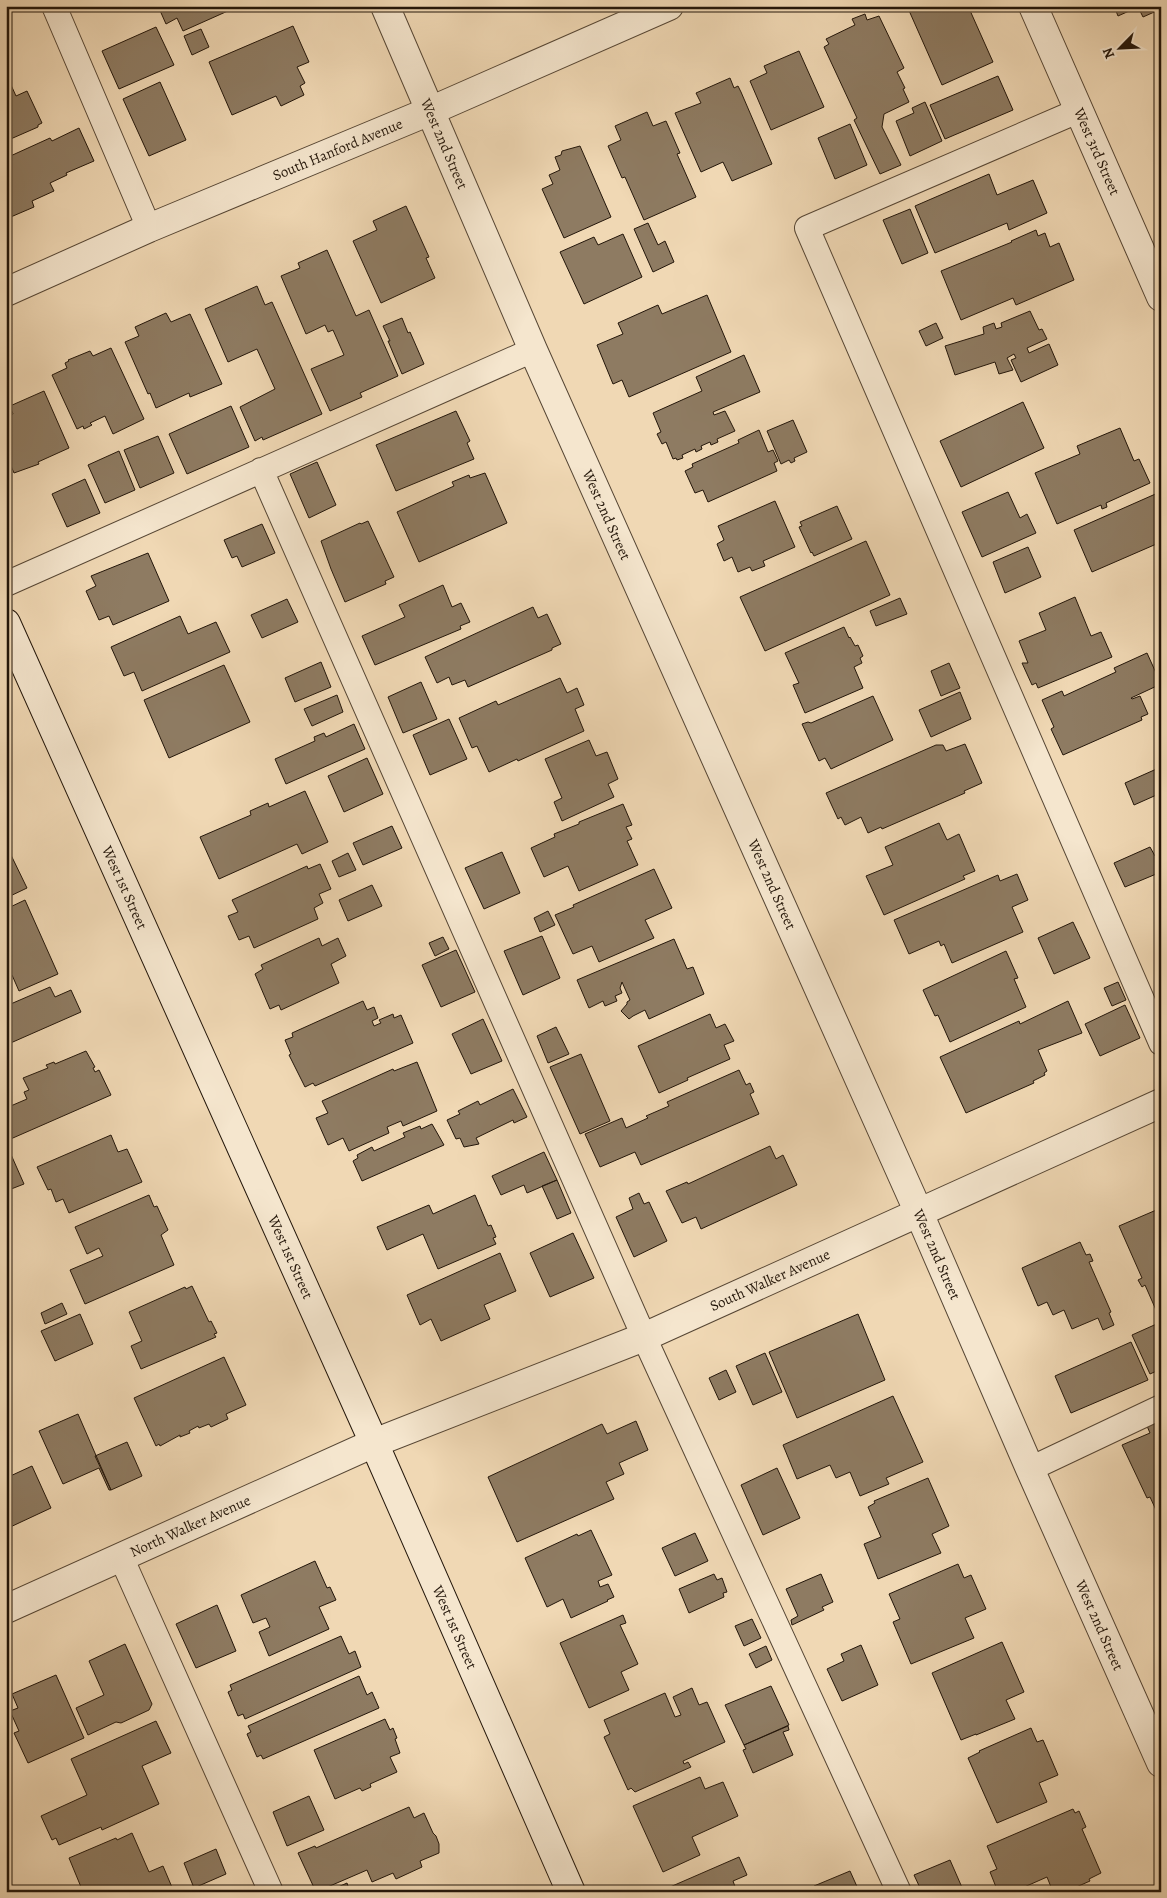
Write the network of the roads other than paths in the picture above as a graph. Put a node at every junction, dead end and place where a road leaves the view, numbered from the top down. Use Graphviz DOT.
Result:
graph roads {
  1 [pos="54,6"];
  2 [pos="385,6"];
  3 [pos="669,6"];
  4 [pos="1033,6"];
  5 [pos="1080,110"];
  6 [pos="430,111"];
  7 [pos="150,228"];
  8 [pos="6,292"];
  9 [pos="1161,297"];
  10 [pos="533,350"];
  11 [pos="261,470"];
  12 [pos="6,584"];
  13 [pos="6,623"];
  14 [pos="1161,1043"];
  15 [pos="1161,1103"];
  16 [pos="919,1213"];
  17 [pos="644,1337"];
  18 [pos="1161,1408"];
  19 [pos="374,1442"];
  20 [pos="1030,1469"];
  21 [pos="121,1557"];
  22 [pos="6,1609"];
  23 [pos="1161,1762"];
  24 [pos="271,1892"];
  25 [pos="571,1892"];
  26 [pos="899,1892"];
  1 -- 7 [label="lane"];
  2 -- 6 [label="street, West 2nd Street"];
  3 -- 6 [label="street, South Hanford Avenue"];
  4 -- 5 [label="street, West 3rd Street"];
  5 -- 9 [label="street, West 3rd Street"];
  5 -- 14 [label="lane"];
  6 -- 7 [label="street, South Hanford Avenue"];
  6 -- 10 [label="street, West 2nd Street"];
  7 -- 8 [label="street, South Hanford Avenue"];
  10 -- 11 [label="lane"];
  10 -- 16 [label="street, West 2nd Street"];
  11 -- 12 [label="lane"];
  11 -- 17 [label="lane"];
  13 -- 19 [label="street, West 1st Street"];
  15 -- 16 [label="street, South Walker Avenue"];
  16 -- 17 [label="street, South Walker Avenue"];
  16 -- 20 [label="street, West 2nd Street"];
  17 -- 19 [label="street, South Walker Avenue"];
  17 -- 26 [label="lane"];
  18 -- 20 [label="lane"];
  19 -- 21 [label="street, North Walker Avenue"];
  19 -- 25 [label="street, West 1st Street"];
  20 -- 23 [label="street, West 2nd Street"];
  21 -- 22 [label="street, North Walker Avenue"];
  21 -- 24 [label="lane"];
}
